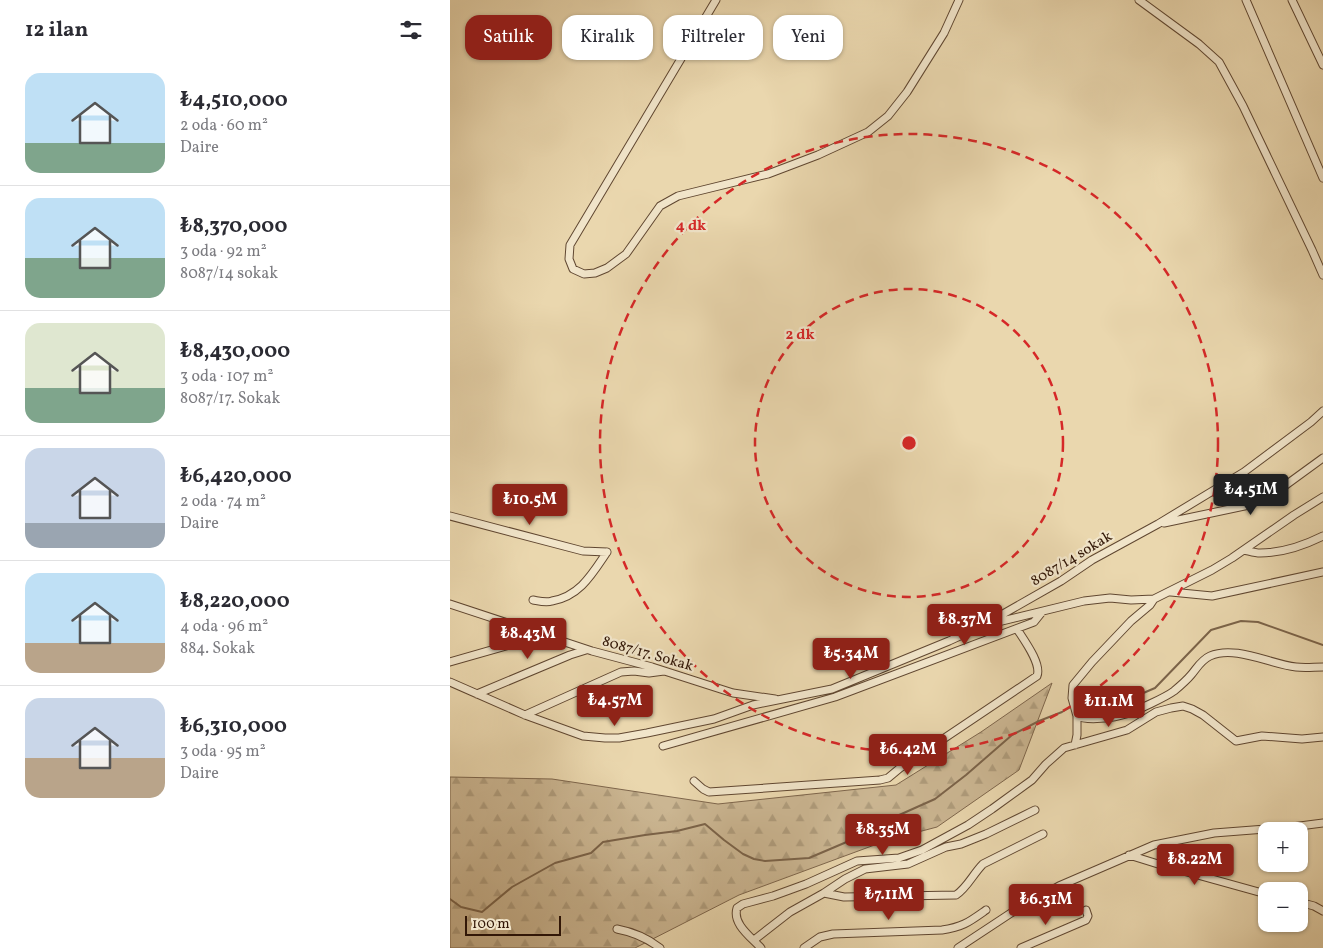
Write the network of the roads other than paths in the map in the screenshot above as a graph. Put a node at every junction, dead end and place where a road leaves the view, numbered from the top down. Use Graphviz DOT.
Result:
graph roads {
  1 [pos="716,0"];
  2 [pos="959,0"];
  3 [pos="1138,0"];
  4 [pos="1246,0"];
  5 [pos="1292,0"];
  6 [pos="1323,65"];
  7 [pos="1323,178"];
  8 [pos="1323,275"];
  9 [pos="1323,411"];
  10 [pos="1323,458"];
  11 [pos="1323,497"];
  12 [pos="450,516"];
  13 [pos="1158,524"];
  14 [pos="1323,536"];
  15 [pos="1244,550"];
  16 [pos="1323,572"];
  17 [pos="1169,592"];
  18 [pos="1154,599"];
  19 [pos="533,600"];
  20 [pos="450,604"];
  21 [pos="1042,612"];
  22 [pos="982,626"];
  23 [pos="1018,629"];
  24 [pos="544,635"];
  25 [pos="586,649"];
  26 [pos="450,662"];
  27 [pos="1323,666"];
  28 [pos="664,671"];
  29 [pos="450,682"];
  30 [pos="477,694"];
  31 [pos="783,700"];
  32 [pos="525,715"];
  33 [pos="1076,716"];
  34 [pos="1323,737"];
  35 [pos="1075,745"];
  36 [pos="663,746"];
  37 [pos="694,781"];
  38 [pos="1035,810"];
  39 [pos="1323,823"];
  40 [pos="1044,834"];
  41 [pos="1129,855"];
  42 [pos="1258,892"];
  43 [pos="824,893"];
  44 [pos="1308,904"];
  45 [pos="986,910"];
  46 [pos="1086,910"];
  47 [pos="1323,911"];
  48 [pos="617,929"];
  49 [pos="754,940"];
  50 [pos="660,948"];
  51 [pos="761,948"];
  52 [pos="804,948"];
  53 [pos="958,948"];
  54 [pos="1021,948"];
  1 -- 2 [label="street"];
  3 -- 8 [label="street"];
  4 -- 7 [label="street"];
  5 -- 6 [label="street"];
  9 -- 13 [label="street"];
  10 -- 13 [label="street"];
  11 -- 15 [label="street"];
  12 -- 19 [label="street"];
  13 -- 22 [label="street, 8087/14 sokak"];
  14 -- 15 [label="street"];
  15 -- 17 [label="street"];
  16 -- 17 [label="street"];
  17 -- 18 [label="street"];
  18 -- 21 [label="street"];
  18 -- 33 [label="street"];
  20 -- 24 [label="street, 8087/17. Sokak"];
  21 -- 22 [label="street"];
  21 -- 23 [label="street"];
  22 -- 31 [label="street, 8087/14 sokak"];
  23 -- 36 [label="street"];
  23 -- 37 [label="street"];
  24 -- 25 [label="street, 8087/17. Sokak"];
  24 -- 26 [label="street"];
  25 -- 28 [label="street, 8087/17. Sokak"];
  25 -- 30 [label="street"];
  27 -- 33 [label="street"];
  28 -- 31 [label="street, 8087/17. Sokak"];
  28 -- 32 [label="street"];
  29 -- 30 [label="street, 8087/14 sokak"];
  30 -- 32 [label="street, 8087/14 sokak"];
  31 -- 32 [label="street, 8087/14 sokak"];
  33 -- 35 [label="street"];
  34 -- 35 [label="street"];
  35 -- 49 [label="street"];
  38 -- 43 [label="street"];
  39 -- 41 [label="street"];
  40 -- 43 [label="street"];
  41 -- 42 [label="street"];
  41 -- 53 [label="street"];
  43 -- 49 [label="street"];
  44 -- 47 [label="street"];
  45 -- 52 [label="street"];
  46 -- 54 [label="street"];
  48 -- 50 [label="street"];
  49 -- 51 [label="street"];
}
